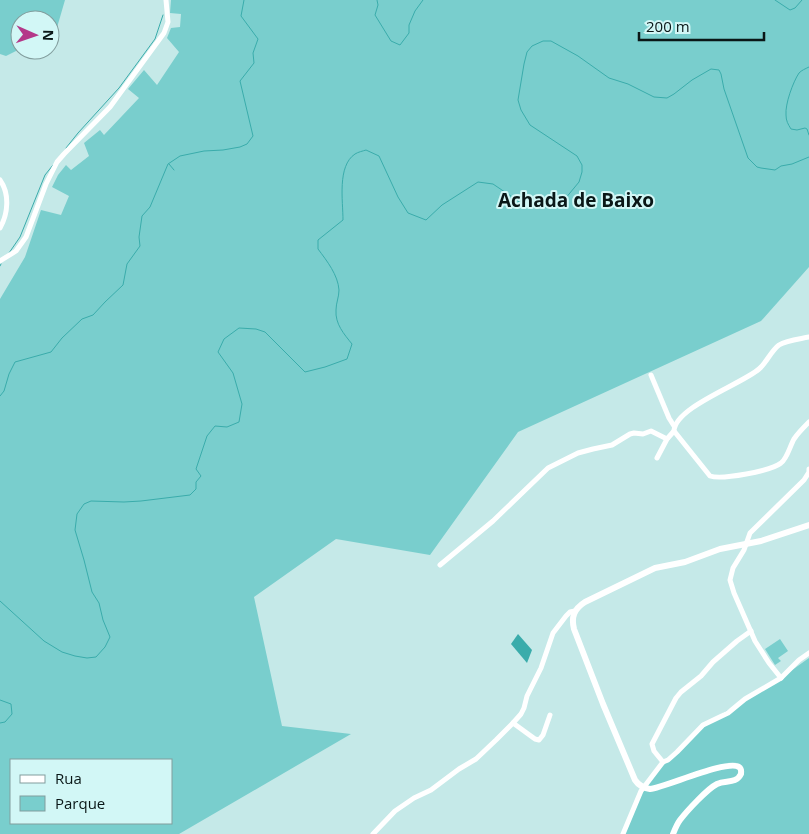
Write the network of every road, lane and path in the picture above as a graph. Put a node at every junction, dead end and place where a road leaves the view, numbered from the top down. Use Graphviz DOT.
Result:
graph roads {
  1 [pos="166,0"];
  2 [pos="0,180"];
  3 [pos="0,228"];
  4 [pos="0,261"];
  5 [pos="809,337"];
  6 [pos="651,375"];
  7 [pos="809,422"];
  8 [pos="674,429"];
  9 [pos="667,439"];
  10 [pos="657,458"];
  11 [pos="809,469"];
  12 [pos="809,525"];
  13 [pos="745,545"];
  14 [pos="440,565"];
  15 [pos="576,611"];
  16 [pos="751,631"];
  17 [pos="809,653"];
  18 [pos="781,678"];
  19 [pos="550,715"];
  20 [pos="513,723"];
  21 [pos="663,762"];
  22 [pos="643,787"];
  23 [pos="372,834"];
  24 [pos="623,834"];
  25 [pos="674,834"];
  1 -- 4 [label="street"];
  2 -- 3 [label="street"];
  5 -- 8 [label="street"];
  6 -- 8 [label="street"];
  7 -- 8 [label="street"];
  8 -- 9 [label="street"];
  9 -- 10 [label="street"];
  9 -- 14 [label="street"];
  11 -- 13 [label="street"];
  12 -- 13 [label="main road"];
  13 -- 15 [label="main road"];
  13 -- 16 [label="street"];
  15 -- 20 [label="street"];
  15 -- 22 [label="main road"];
  16 -- 18 [label="street"];
  16 -- 21 [label="street"];
  17 -- 18 [label="street"];
  18 -- 21 [label="street"];
  19 -- 20 [label="street"];
  20 -- 23 [label="street"];
  21 -- 22 [label="street"];
  22 -- 24 [label="street"];
  22 -- 25 [label="main road"];
}
